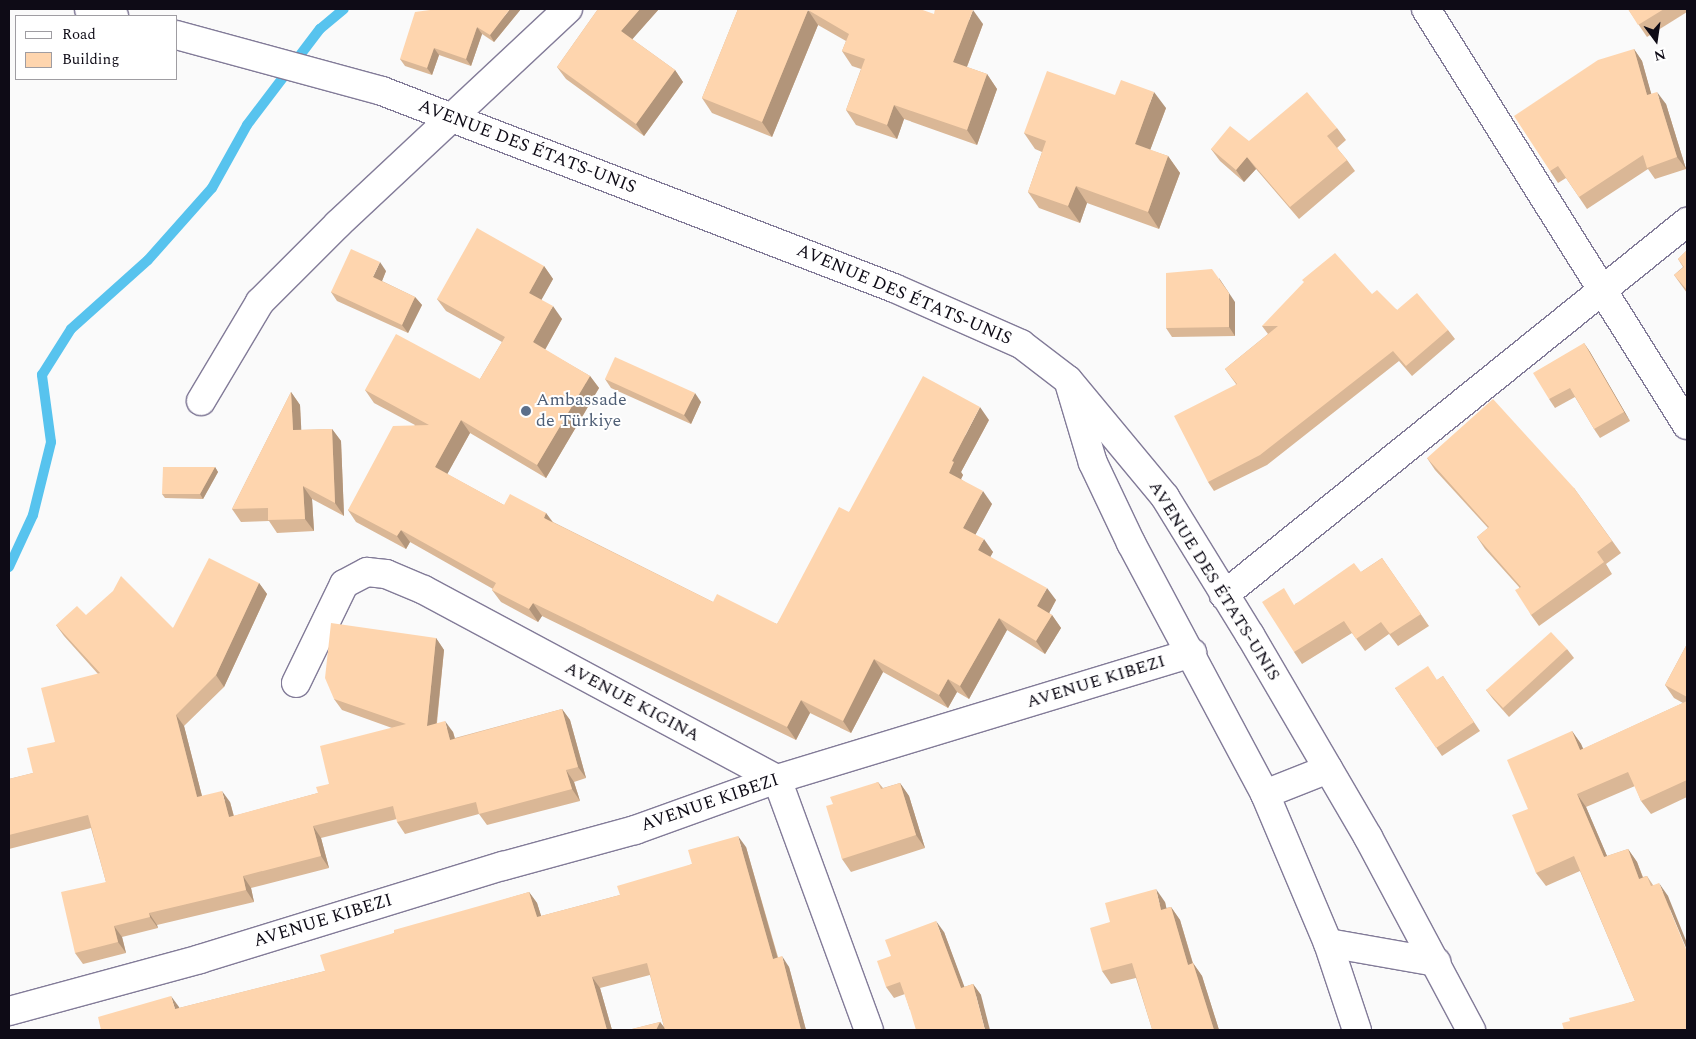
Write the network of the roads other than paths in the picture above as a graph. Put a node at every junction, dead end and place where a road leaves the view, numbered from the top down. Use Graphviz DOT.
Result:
graph roads {
  1 [pos="88,9"];
  2 [pos="568,9"];
  3 [pos="1426,9"];
  4 [pos="110,15"];
  5 [pos="178,36"];
  6 [pos="452,118"];
  7 [pos="1687,222"];
  8 [pos="1603,289"];
  9 [pos="1068,380"];
  10 [pos="201,401"];
  11 [pos="1687,425"];
  12 [pos="1224,595"];
  13 [pos="1192,653"];
  14 [pos="296,683"];
  15 [pos="1328,769"];
  16 [pos="777,779"];
  17 [pos="1265,794"];
  18 [pos="1328,943"];
  19 [pos="1436,962"];
  20 [pos="9,1011"];
  21 [pos="869,1030"];
  22 [pos="1357,1030"];
  23 [pos="1471,1030"];
  1 -- 4 [label="street"];
  2 -- 6 [label="street"];
  3 -- 8 [label="street"];
  5 -- 6 [label="street, AVENUE DES ÉTATS-UNIS"];
  6 -- 9 [label="street, AVENUE DES ÉTATS-UNIS"];
  6 -- 10 [label="street"];
  7 -- 8 [label="street"];
  8 -- 11 [label="street"];
  8 -- 12 [label="street"];
  9 -- 12 [label="street, AVENUE DES ÉTATS-UNIS"];
  9 -- 13 [label="street"];
  12 -- 15 [label="street, AVENUE DES ÉTATS-UNIS"];
  13 -- 16 [label="street, AVENUE KIBEZI"];
  13 -- 17 [label="street"];
  14 -- 16 [label="street, AVENUE KIGINA"];
  15 -- 17 [label="street"];
  15 -- 19 [label="street, AVENUE DES ÉTATS-UNIS"];
  16 -- 20 [label="street, AVENUE KIBEZI"];
  16 -- 21 [label="street"];
  17 -- 18 [label="street"];
  18 -- 19 [label="street"];
  18 -- 22 [label="street"];
  19 -- 23 [label="street, AVENUE DES ÉTATS-UNIS"];
}
